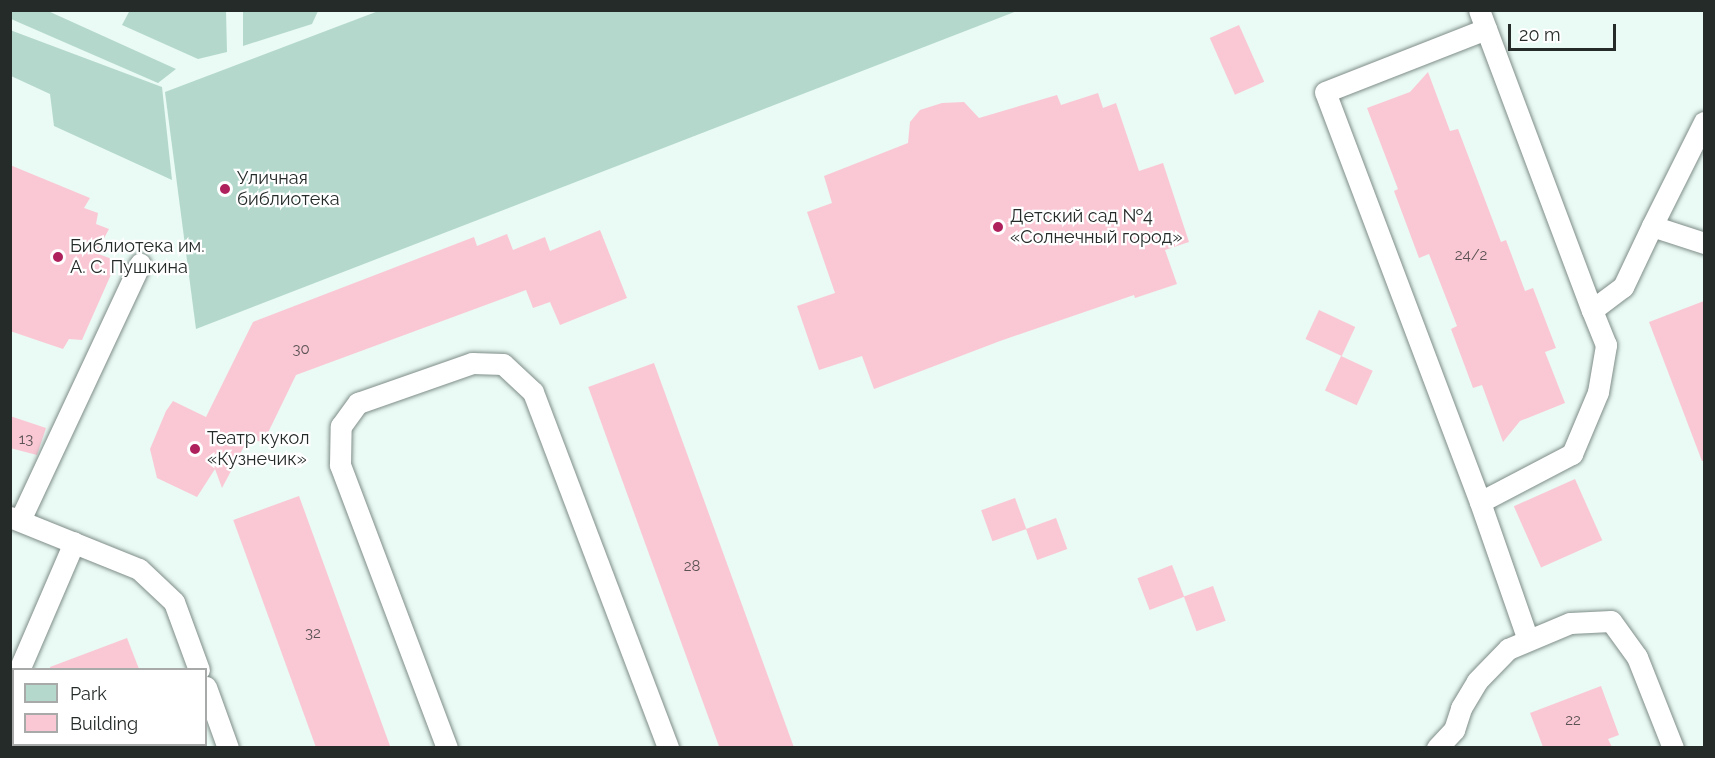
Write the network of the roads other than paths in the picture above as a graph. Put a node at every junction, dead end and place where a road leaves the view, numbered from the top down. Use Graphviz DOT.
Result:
graph roads {
  1 [pos="1482,20"];
  2 [pos="1704,122"];
  3 [pos="1652,226"];
  4 [pos="1704,243"];
  5 [pos="140,264"];
  6 [pos="1592,310"];
  7 [pos="1480,502"];
  8 [pos="15,518"];
  9 [pos="74,543"];
  10 [pos="1528,640"];
  11 [pos="19,668"];
  12 [pos="199,668"];
  13 [pos="207,690"];
  14 [pos="228,747"];
  15 [pos="447,747"];
  16 [pos="668,747"];
  17 [pos="1437,747"];
  18 [pos="1673,747"];
  1 -- 6 [label="lane"];
  1 -- 7 [label="lane"];
  2 -- 3 [label="lane"];
  3 -- 4 [label="lane"];
  3 -- 6 [label="lane"];
  5 -- 8 [label="lane"];
  6 -- 7 [label="lane"];
  7 -- 10 [label="lane"];
  8 -- 9 [label="lane"];
  9 -- 11 [label="lane"];
  9 -- 12 [label="lane"];
  10 -- 17 [label="lane"];
  10 -- 18 [label="lane"];
  13 -- 14 [label="lane"];
  15 -- 16 [label="lane"];
}
